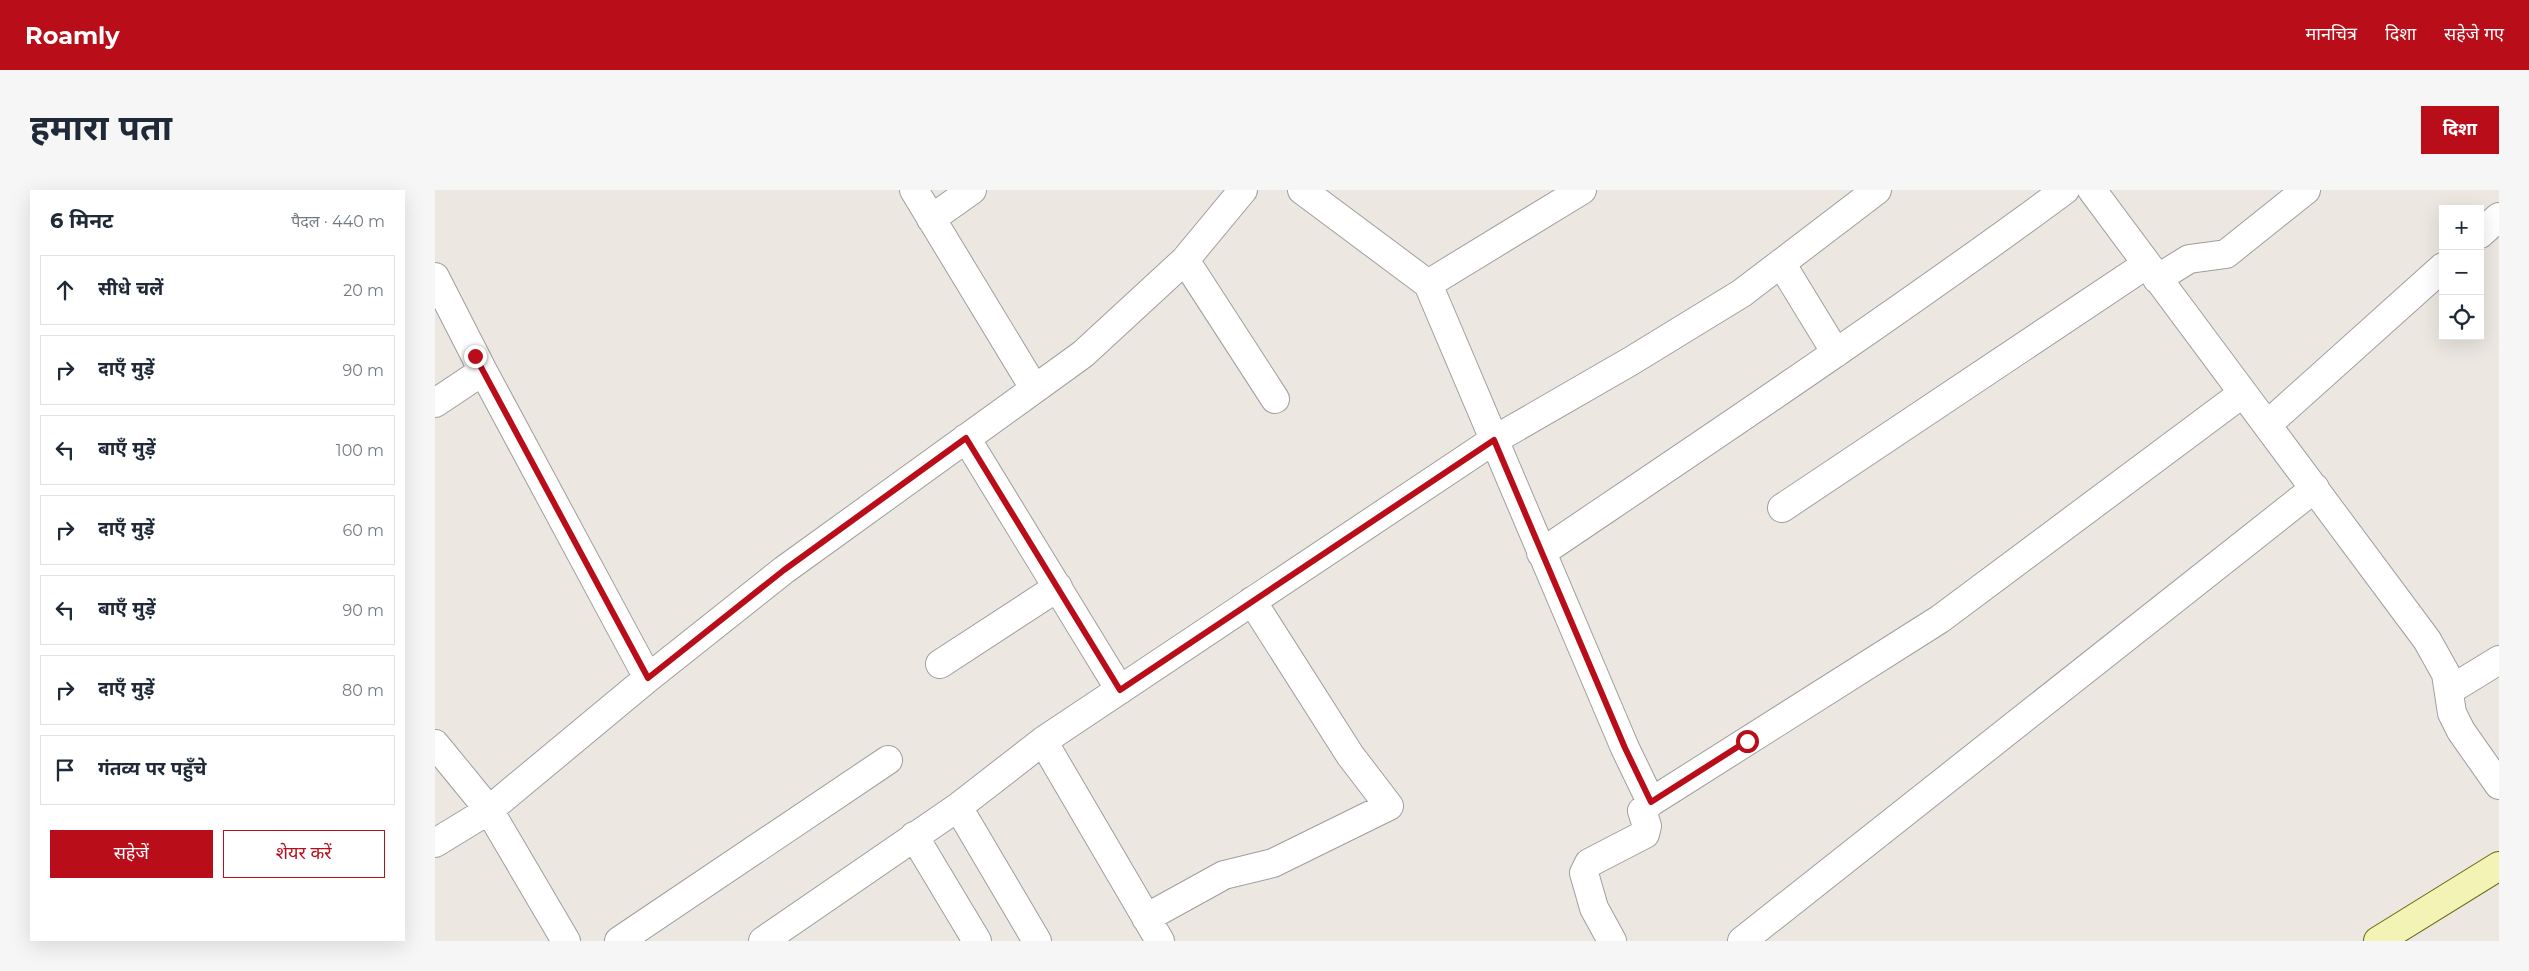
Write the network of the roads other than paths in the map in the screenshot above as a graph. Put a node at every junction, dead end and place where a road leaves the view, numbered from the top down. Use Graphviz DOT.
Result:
graph roads {
  1 [pos="914,190"];
  2 [pos="972,190"];
  3 [pos="1243,190"];
  4 [pos="1302,190"];
  5 [pos="1582,190"];
  6 [pos="1877,190"];
  7 [pos="2065,190"];
  8 [pos="2092,190"];
  9 [pos="2306,190"];
  10 [pos="2499,217"];
  11 [pos="931,218"];
  12 [pos="2484,230"];
  13 [pos="1185,260"];
  14 [pos="1781,263"];
  15 [pos="2152,272"];
  16 [pos="2439,272"];
  17 [pos="435,278"];
  18 [pos="1428,284"];
  19 [pos="1836,353"];
  20 [pos="483,371"];
  21 [pos="1034,388"];
  22 [pos="2243,393"];
  23 [pos="1275,399"];
  24 [pos="435,403"];
  25 [pos="2267,424"];
  26 [pos="966,438"];
  27 [pos="1494,440"];
  28 [pos="2315,488"];
  29 [pos="1782,508"];
  30 [pos="1541,552"];
  31 [pos="1058,587"];
  32 [pos="1252,601"];
  33 [pos="2499,660"];
  34 [pos="940,664"];
  35 [pos="648,678"];
  36 [pos="1120,690"];
  37 [pos="2450,690"];
  38 [pos="1043,741"];
  39 [pos="435,744"];
  40 [pos="888,760"];
  41 [pos="2499,785"];
  42 [pos="1651,802"];
  43 [pos="958,808"];
  44 [pos="489,810"];
  45 [pos="914,836"];
  46 [pos="435,843"];
  47 [pos="2499,866"];
  48 [pos="1145,918"];
  49 [pos="566,941"];
  50 [pos="619,941"];
  51 [pos="763,941"];
  52 [pos="977,941"];
  53 [pos="1037,941"];
  54 [pos="1160,941"];
  55 [pos="1612,941"];
  56 [pos="1742,941"];
  57 [pos="2377,941"];
  1 -- 11 [label="street"];
  2 -- 11 [label="street"];
  3 -- 13 [label="street"];
  4 -- 18 [label="street"];
  5 -- 18 [label="street"];
  6 -- 14 [label="street"];
  7 -- 19 [label="street"];
  8 -- 15 [label="street"];
  9 -- 15 [label="street"];
  10 -- 12 [label="street"];
  11 -- 21 [label="street"];
  13 -- 21 [label="street"];
  13 -- 23 [label="street"];
  14 -- 19 [label="street"];
  14 -- 27 [label="street"];
  15 -- 22 [label="street"];
  15 -- 29 [label="street"];
  16 -- 25 [label="street"];
  17 -- 20 [label="street"];
  18 -- 27 [label="street"];
  19 -- 30 [label="street"];
  20 -- 24 [label="street"];
  20 -- 35 [label="street"];
  21 -- 26 [label="street"];
  22 -- 25 [label="street"];
  22 -- 42 [label="street"];
  25 -- 28 [label="street"];
  26 -- 31 [label="street"];
  26 -- 35 [label="street"];
  27 -- 30 [label="street"];
  27 -- 32 [label="street"];
  28 -- 37 [label="street"];
  28 -- 56 [label="street"];
  30 -- 42 [label="street"];
  31 -- 34 [label="street"];
  31 -- 36 [label="street"];
  32 -- 36 [label="street"];
  32 -- 48 [label="street"];
  33 -- 37 [label="street"];
  35 -- 44 [label="street"];
  36 -- 38 [label="street"];
  37 -- 41 [label="street"];
  38 -- 43 [label="street"];
  38 -- 48 [label="street"];
  39 -- 44 [label="street"];
  40 -- 50 [label="street"];
  42 -- 55 [label="street"];
  43 -- 45 [label="street"];
  43 -- 53 [label="street"];
  44 -- 46 [label="street"];
  44 -- 49 [label="street"];
  45 -- 51 [label="street"];
  45 -- 52 [label="street"];
  47 -- 57 [label="street"];
  48 -- 54 [label="street"];
}
